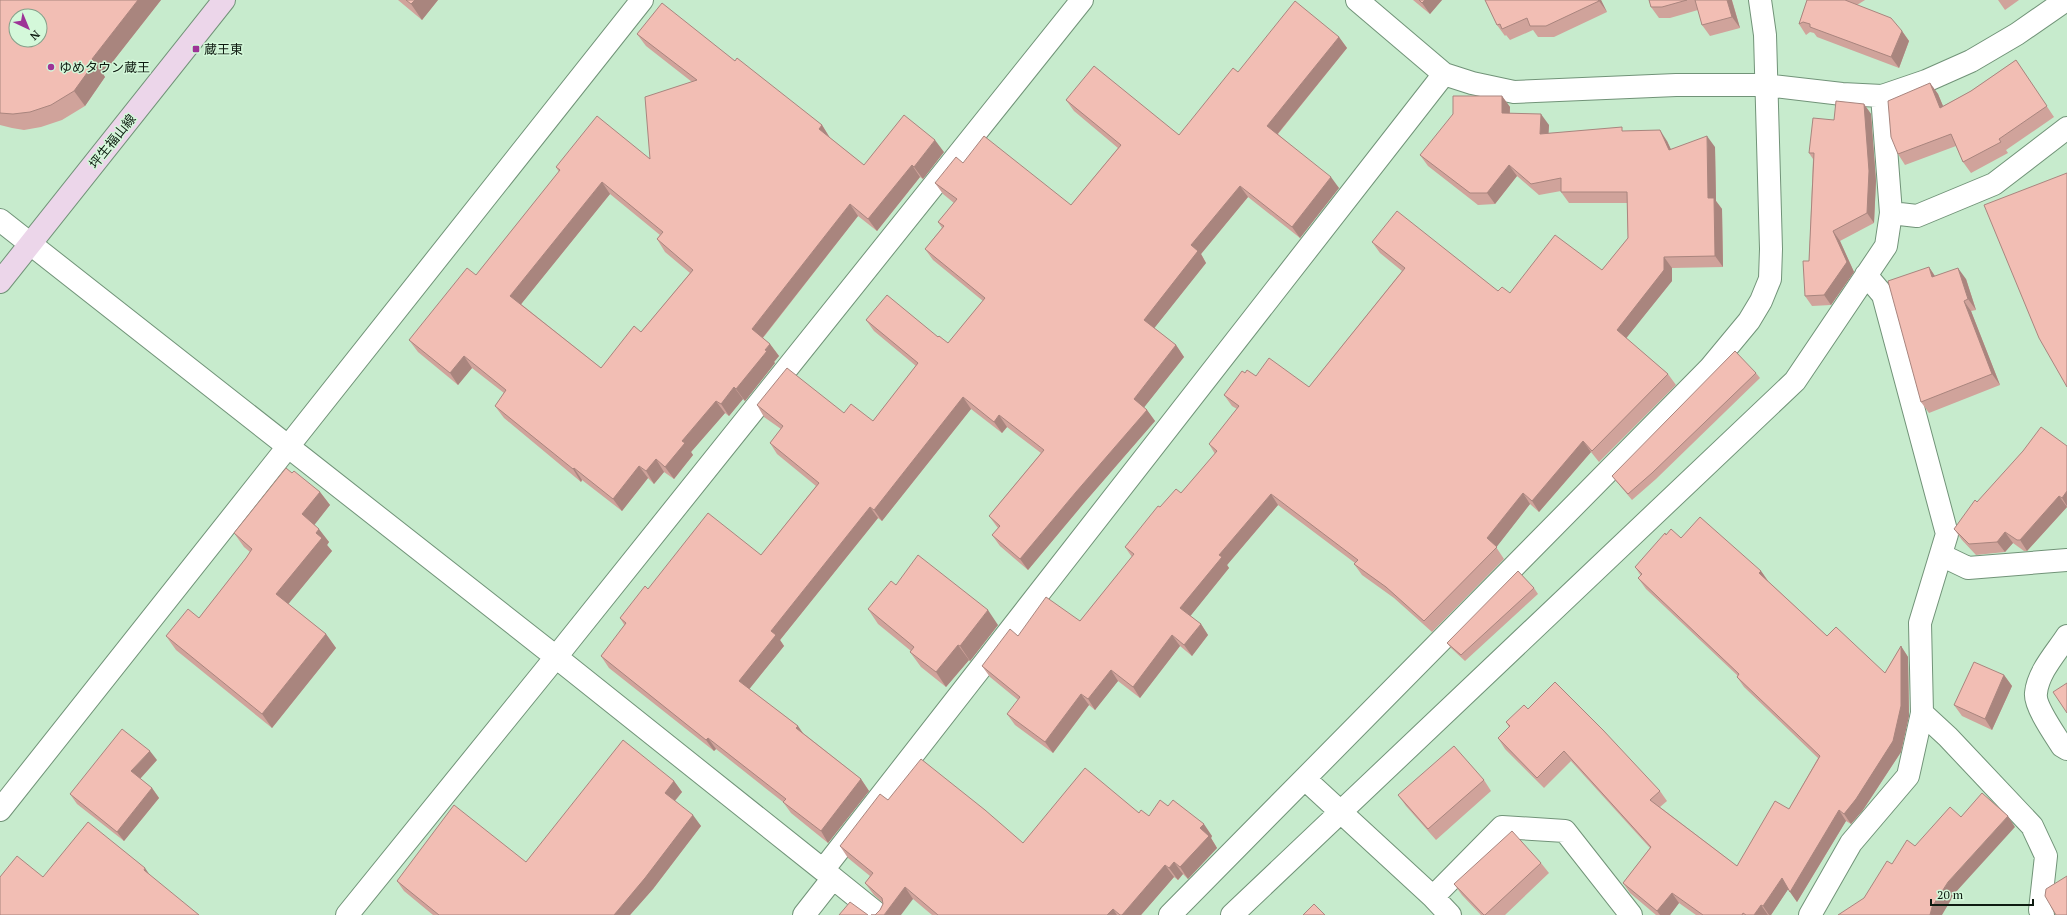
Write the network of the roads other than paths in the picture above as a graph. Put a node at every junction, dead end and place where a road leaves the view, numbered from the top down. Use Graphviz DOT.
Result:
graph roads {
  1 [pos="224,0"];
  2 [pos="642,0"];
  3 [pos="1082,0"];
  4 [pos="1357,0"];
  5 [pos="1760,0"];
  6 [pos="2066,0"];
  7 [pos="1444,74"];
  8 [pos="1766,85"];
  9 [pos="1882,96"];
  10 [pos="2067,128"];
  11 [pos="1891,213"];
  12 [pos="0,220"];
  13 [pos="29,244"];
  14 [pos="1866,275"];
  15 [pos="0,282"];
  16 [pos="288,447"];
  17 [pos="1941,555"];
  18 [pos="2067,560"];
  19 [pos="2067,636"];
  20 [pos="556,657"];
  21 [pos="1922,713"];
  22 [pos="2067,749"];
  23 [pos="1306,780"];
  24 [pos="0,810"];
  25 [pos="1340,812"];
  26 [pos="828,874"];
  27 [pos="1433,896"];
  28 [pos="347,915"];
  29 [pos="804,915"];
  30 [pos="879,915"];
  31 [pos="1170,915"];
  32 [pos="1232,915"];
  33 [pos="1450,915"];
  34 [pos="1631,915"];
  35 [pos="1810,915"];
  36 [pos="2043,915"];
  1 -- 13 [label="main road, 坪生福山線"];
  2 -- 16 [label="street"];
  3 -- 20 [label="street"];
  4 -- 7 [label="street"];
  5 -- 8 [label="street"];
  6 -- 9 [label="street"];
  7 -- 8 [label="street"];
  7 -- 26 [label="street"];
  8 -- 9 [label="street"];
  8 -- 23 [label="street"];
  9 -- 11 [label="street"];
  10 -- 11 [label="street"];
  11 -- 14 [label="street"];
  12 -- 13 [label="street"];
  13 -- 15 [label="main road, 坪生福山線"];
  13 -- 16 [label="street"];
  14 -- 17 [label="street"];
  14 -- 25 [label="street"];
  16 -- 20 [label="street"];
  16 -- 24 [label="street"];
  17 -- 18 [label="street"];
  17 -- 21 [label="street"];
  19 -- 22 [label="street"];
  20 -- 26 [label="street"];
  20 -- 28 [label="street"];
  21 -- 35 [label="street"];
  21 -- 36 [label="street"];
  23 -- 25 [label="street"];
  23 -- 31 [label="street"];
  25 -- 27 [label="street"];
  25 -- 32 [label="street"];
  26 -- 29 [label="street"];
  26 -- 30 [label="street"];
  27 -- 33 [label="street"];
  27 -- 34 [label="street"];
}
